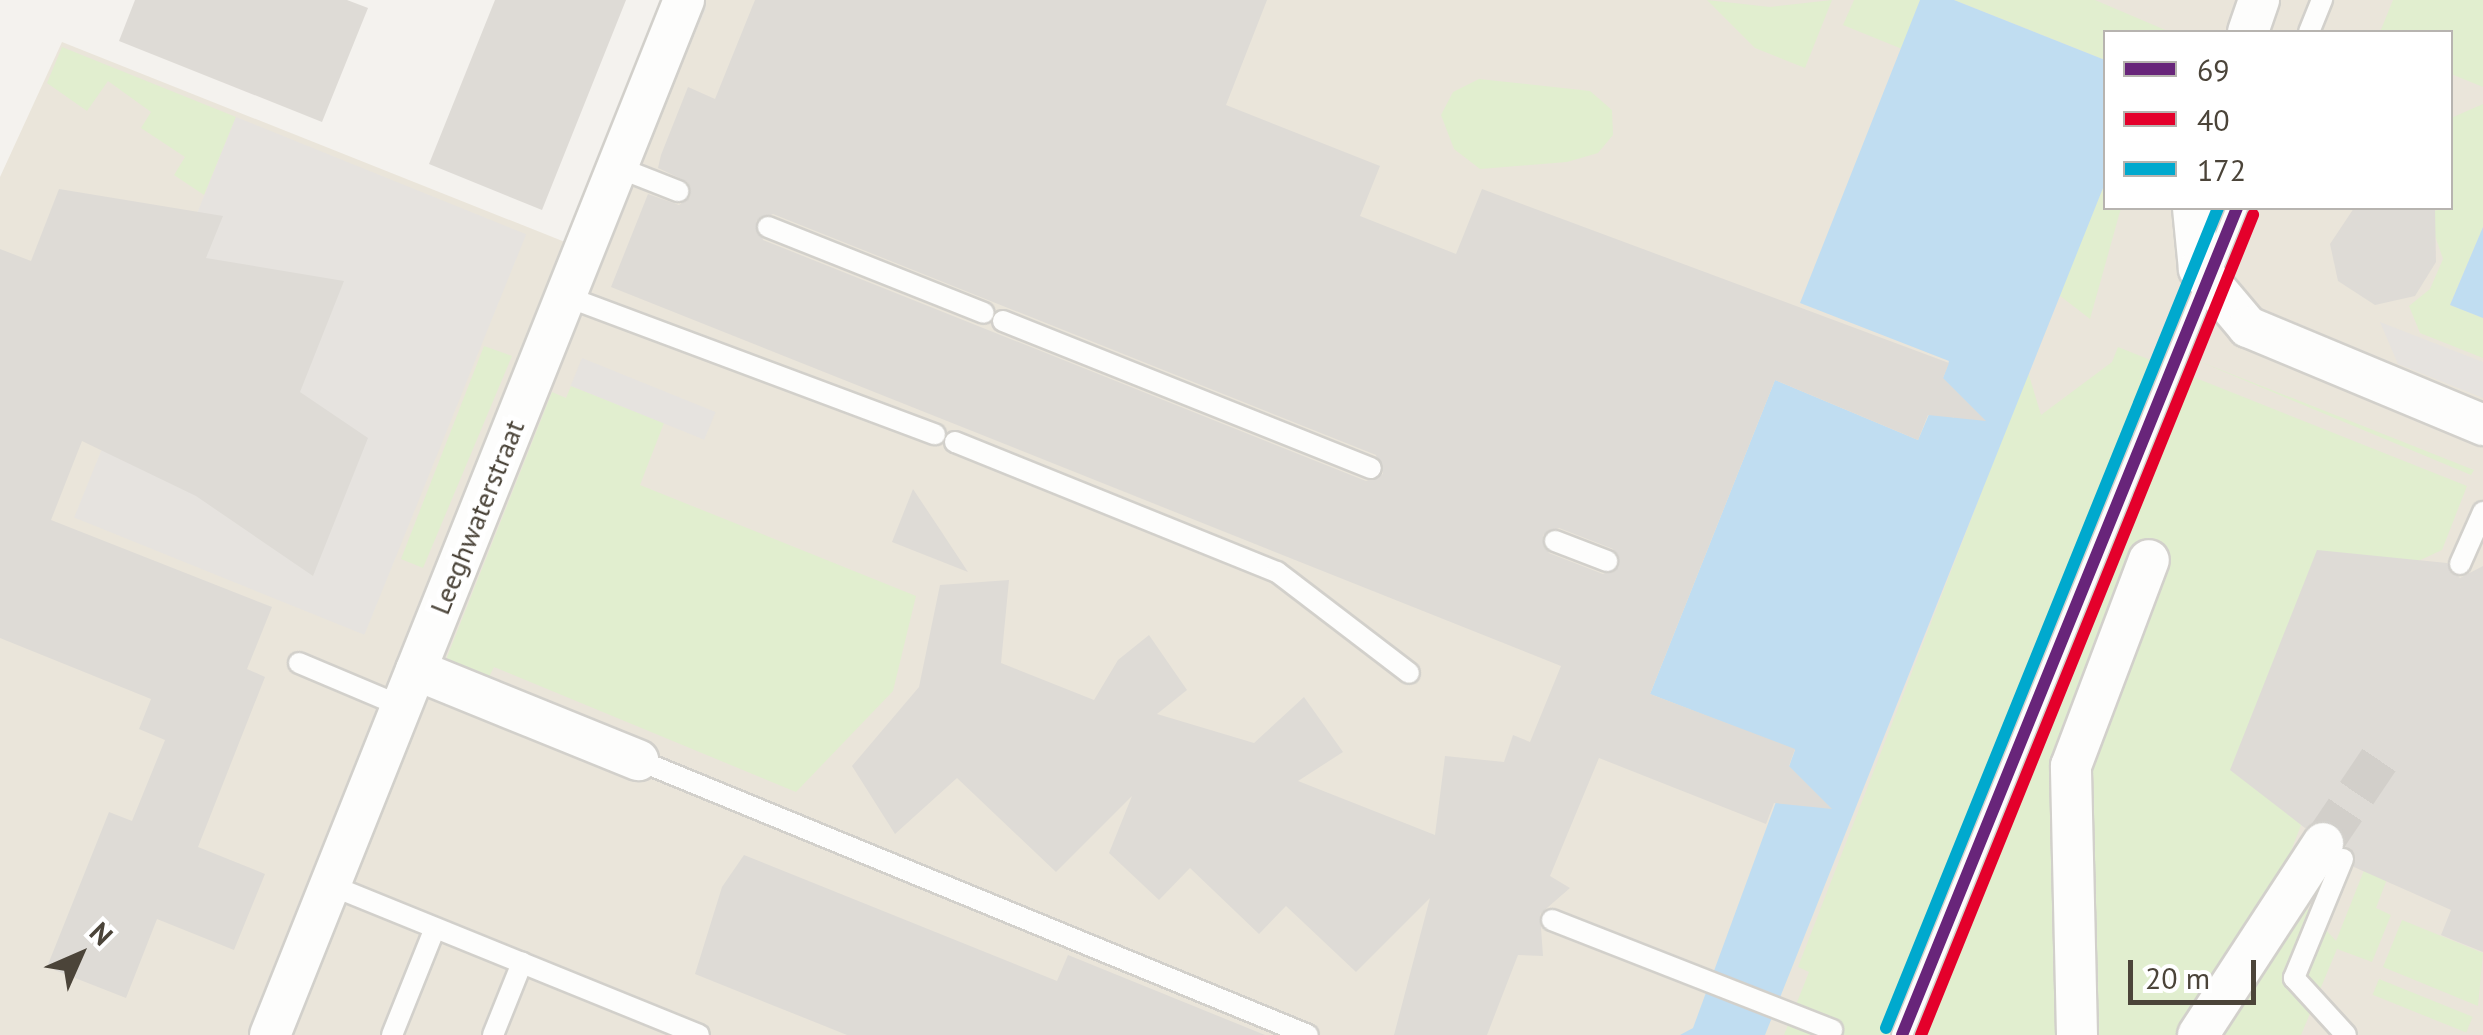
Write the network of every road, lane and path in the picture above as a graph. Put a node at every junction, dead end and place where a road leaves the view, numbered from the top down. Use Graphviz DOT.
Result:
graph roads {
  1 [pos="684,0"];
  2 [pos="2260,0"];
  3 [pos="2322,0"];
  4 [pos="2249,30"];
  5 [pos="2311,30"];
  6 [pos="617,168"];
  7 [pos="678,191"];
  8 [pos="2193,210"];
  9 [pos="2236,210"];
  10 [pos="768,227"];
  11 [pos="2206,282"];
  12 [pos="566,296"];
  13 [pos="2483,425"];
  14 [pos="1371,468"];
  15 [pos="2483,512"];
  16 [pos="1554,541"];
  17 [pos="2149,560"];
  18 [pos="1607,561"];
  19 [pos="2460,564"];
  20 [pos="299,663"];
  21 [pos="1409,672"];
  22 [pos="409,688"];
  23 [pos="638,760"];
  24 [pos="2333,851"];
  25 [pos="330,885"];
  26 [pos="1552,920"];
  27 [pos="435,928"];
  28 [pos="522,963"];
  29 [pos="1832,1030"];
  30 [pos="270,1035"];
  31 [pos="392,1035"];
  32 [pos="493,1035"];
  33 [pos="699,1035"];
  34 [pos="1308,1035"];
  35 [pos="1902,1035"];
  36 [pos="2078,1035"];
  37 [pos="2198,1035"];
  38 [pos="2346,1035"];
  1 -- 6 [label="street, Leeghwaterstraat"];
  2 -- 4 [label="street"];
  3 -- 5 [label="lane"];
  6 -- 7 [label="lane"];
  6 -- 12 [label="street, Leeghwaterstraat"];
  8 -- 11 [label="street"];
  9 -- 11 [label="lane"];
  10 -- 14 [label="lane"];
  11 -- 13 [label="street"];
  11 -- 35 [label="lane"];
  12 -- 21 [label="lane"];
  12 -- 22 [label="street, Leeghwaterstraat"];
  15 -- 19 [label="lane"];
  16 -- 18 [label="lane"];
  17 -- 36 [label="street"];
  20 -- 22 [label="lane"];
  22 -- 23 [label="street"];
  22 -- 25 [label="street, Leeghwaterstraat"];
  23 -- 34 [label="lane"];
  24 -- 37 [label="street"];
  24 -- 38 [label="lane"];
  25 -- 27 [label="lane"];
  25 -- 30 [label="street, Leeghwaterstraat"];
  26 -- 29 [label="lane"];
  27 -- 28 [label="lane"];
  27 -- 31 [label="lane"];
  28 -- 32 [label="lane"];
  28 -- 33 [label="lane"];
}
